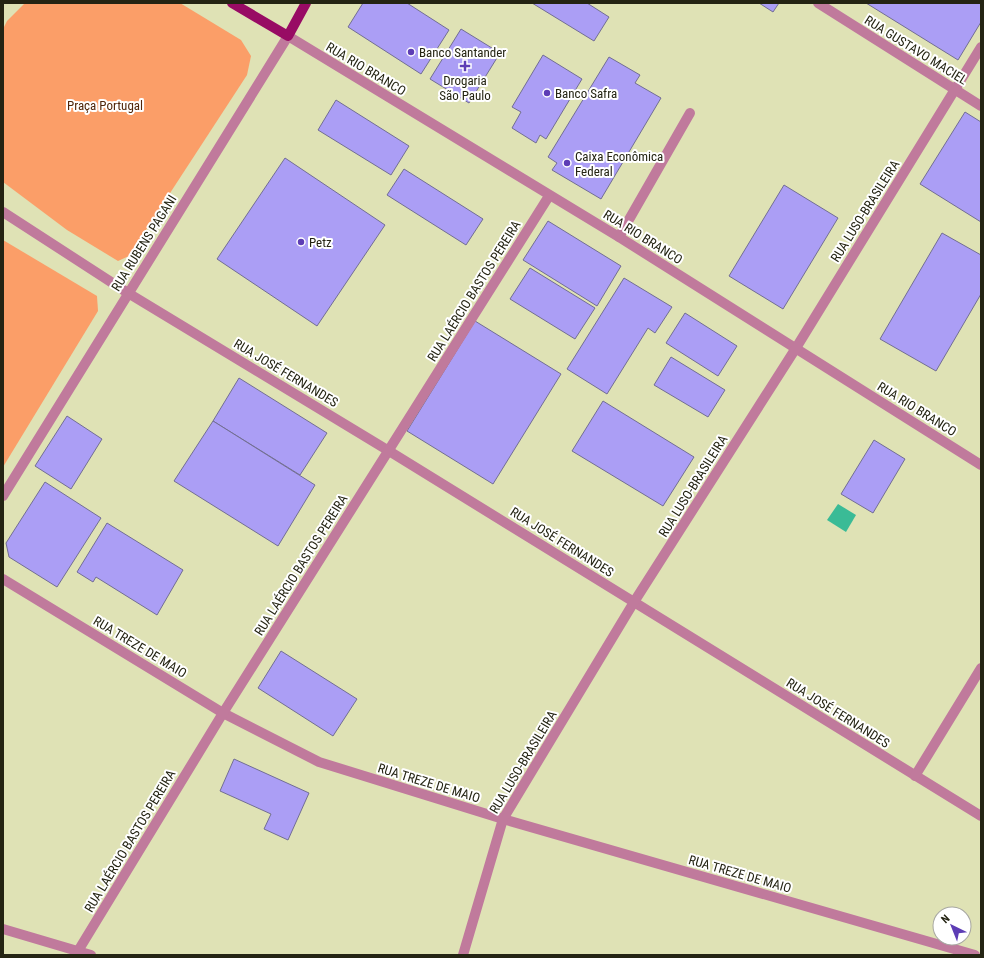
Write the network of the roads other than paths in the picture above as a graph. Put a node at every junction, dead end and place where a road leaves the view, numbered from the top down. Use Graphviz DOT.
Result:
graph roads {
  1 [pos="232,3"];
  2 [pos="306,3"];
  3 [pos="818,3"];
  4 [pos="288,36"];
  5 [pos="981,47"];
  6 [pos="955,90"];
  7 [pos="981,106"];
  8 [pos="690,113"];
  9 [pos="549,196"];
  10 [pos="3,212"];
  11 [pos="619,237"];
  12 [pos="128,293"];
  13 [pos="796,348"];
  14 [pos="389,451"];
  15 [pos="981,465"];
  16 [pos="3,496"];
  17 [pos="3,579"];
  18 [pos="634,602"];
  19 [pos="981,668"];
  20 [pos="223,712"];
  21 [pos="914,776"];
  22 [pos="981,816"];
  23 [pos="502,819"];
  24 [pos="3,929"];
  25 [pos="78,951"];
  26 [pos="91,955"];
  27 [pos="463,955"];
  28 [pos="975,955"];
  1 -- 4 [label="main road"];
  2 -- 4 [label="main road, RUA RUBENS PAGANI"];
  3 -- 6 [label="street, RUA GUSTAVO MACIEL"];
  4 -- 9 [label="street, RUA RIO BRANCO"];
  4 -- 12 [label="street, RUA RUBENS PAGANI"];
  5 -- 6 [label="street, RUA LUSO-BRASILEIRA"];
  6 -- 7 [label="street, RUA GUSTAVO MACIEL"];
  6 -- 13 [label="street, RUA LUSO-BRASILEIRA"];
  8 -- 11 [label="street"];
  9 -- 11 [label="street, RUA RIO BRANCO"];
  9 -- 14 [label="street, RUA LAÉRCIO BASTOS PEREIRA"];
  10 -- 12 [label="street"];
  11 -- 13 [label="street, RUA RIO BRANCO"];
  12 -- 14 [label="street, RUA JOSÉ FERNANDES"];
  12 -- 16 [label="street, RUA RUBENS PAGANI"];
  13 -- 15 [label="street, RUA RIO BRANCO"];
  13 -- 18 [label="street, RUA LUSO-BRASILEIRA"];
  14 -- 18 [label="street, RUA JOSÉ FERNANDES"];
  14 -- 20 [label="street, RUA LAÉRCIO BASTOS PEREIRA"];
  17 -- 20 [label="street, RUA TREZE DE MAIO"];
  18 -- 21 [label="street, RUA JOSÉ FERNANDES"];
  18 -- 23 [label="street, RUA LUSO-BRASILEIRA"];
  19 -- 21 [label="street"];
  20 -- 23 [label="street, RUA TREZE DE MAIO"];
  20 -- 25 [label="street, RUA LAÉRCIO BASTOS PEREIRA"];
  21 -- 22 [label="street, RUA JOSÉ FERNANDES"];
  23 -- 27 [label="street, RUA LUSO-BRASILEIRA"];
  23 -- 28 [label="street, RUA TREZE DE MAIO"];
  24 -- 25 [label="street"];
  25 -- 26 [label="street"];
}
